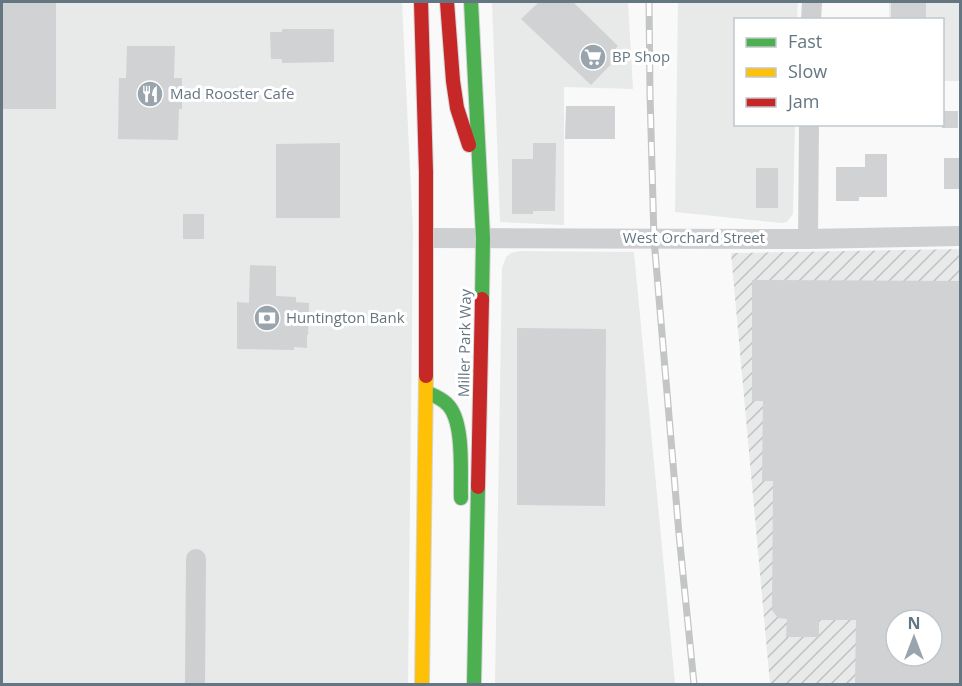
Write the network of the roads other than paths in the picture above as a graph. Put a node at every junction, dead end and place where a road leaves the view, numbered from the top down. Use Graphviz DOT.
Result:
graph roads {
  1 [pos="421,2"];
  2 [pos="447,2"];
  3 [pos="471,2"];
  4 [pos="812,2"];
  5 [pos="812,18"];
  6 [pos="810,126"];
  7 [pos="479,178"];
  8 [pos="960,236"];
  9 [pos="428,238"];
  10 [pos="483,238"];
  11 [pos="808,239"];
  12 [pos="426,392"];
  13 [pos="196,559"];
  14 [pos="476,591"];
  15 [pos="195,684"];
  16 [pos="422,684"];
  17 [pos="474,684"];
  1 -- 9 [label="main road"];
  2 -- 7 [label="main road"];
  3 -- 7 [label="main road, Miller Park Way"];
  4 -- 5 [label="street"];
  6 -- 11 [label="street"];
  7 -- 10 [label="main road, Miller Park Way"];
  8 -- 11 [label="street, West Orchard Street"];
  9 -- 10 [label="street, West Orchard Street"];
  9 -- 12 [label="main road"];
  10 -- 11 [label="street, West Orchard Street"];
  10 -- 14 [label="main road, Miller Park Way"];
  12 -- 14 [label="main road"];
  12 -- 16 [label="main road"];
  13 -- 15 [label="street"];
  14 -- 17 [label="main road, Miller Park Way"];
}
